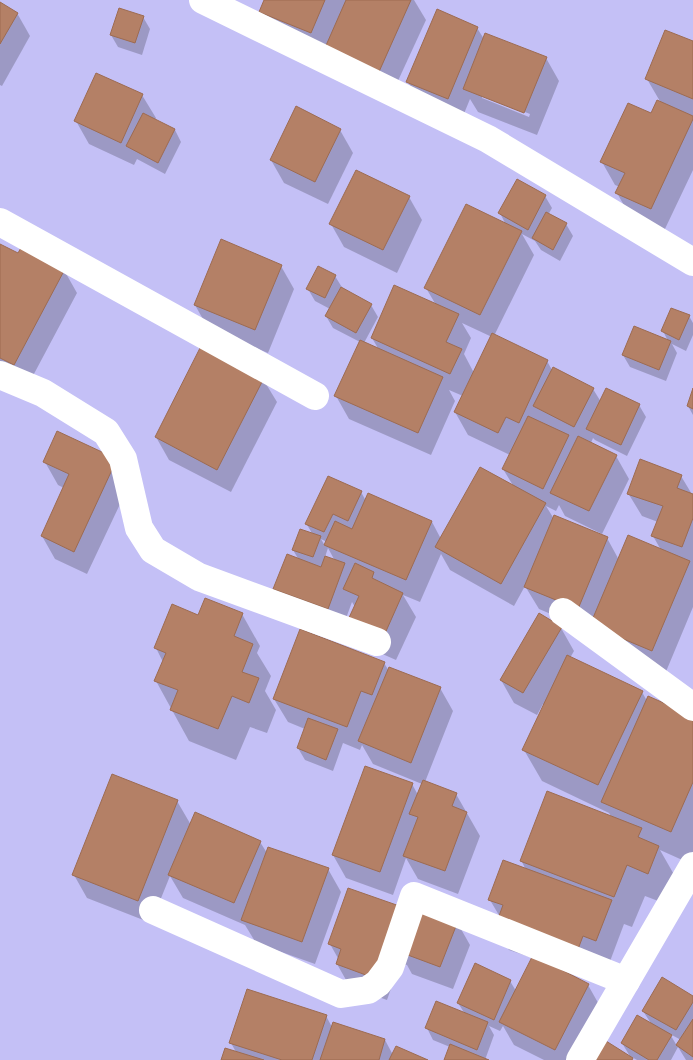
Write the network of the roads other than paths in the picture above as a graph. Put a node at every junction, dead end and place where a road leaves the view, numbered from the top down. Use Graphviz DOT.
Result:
graph roads {
  1 [pos="203,0"];
  2 [pos="0,222"];
  3 [pos="693,262"];
  4 [pos="0,375"];
  5 [pos="315,396"];
  6 [pos="563,612"];
  7 [pos="377,642"];
  8 [pos="693,707"];
  9 [pos="693,866"];
  10 [pos="153,910"];
  11 [pos="626,981"];
  12 [pos="580,1060"];
  1 -- 3 [label="street"];
  2 -- 5 [label="street"];
  4 -- 7 [label="street"];
  6 -- 8 [label="street"];
  9 -- 11 [label="street"];
  10 -- 11 [label="street"];
  11 -- 12 [label="street"];
}
